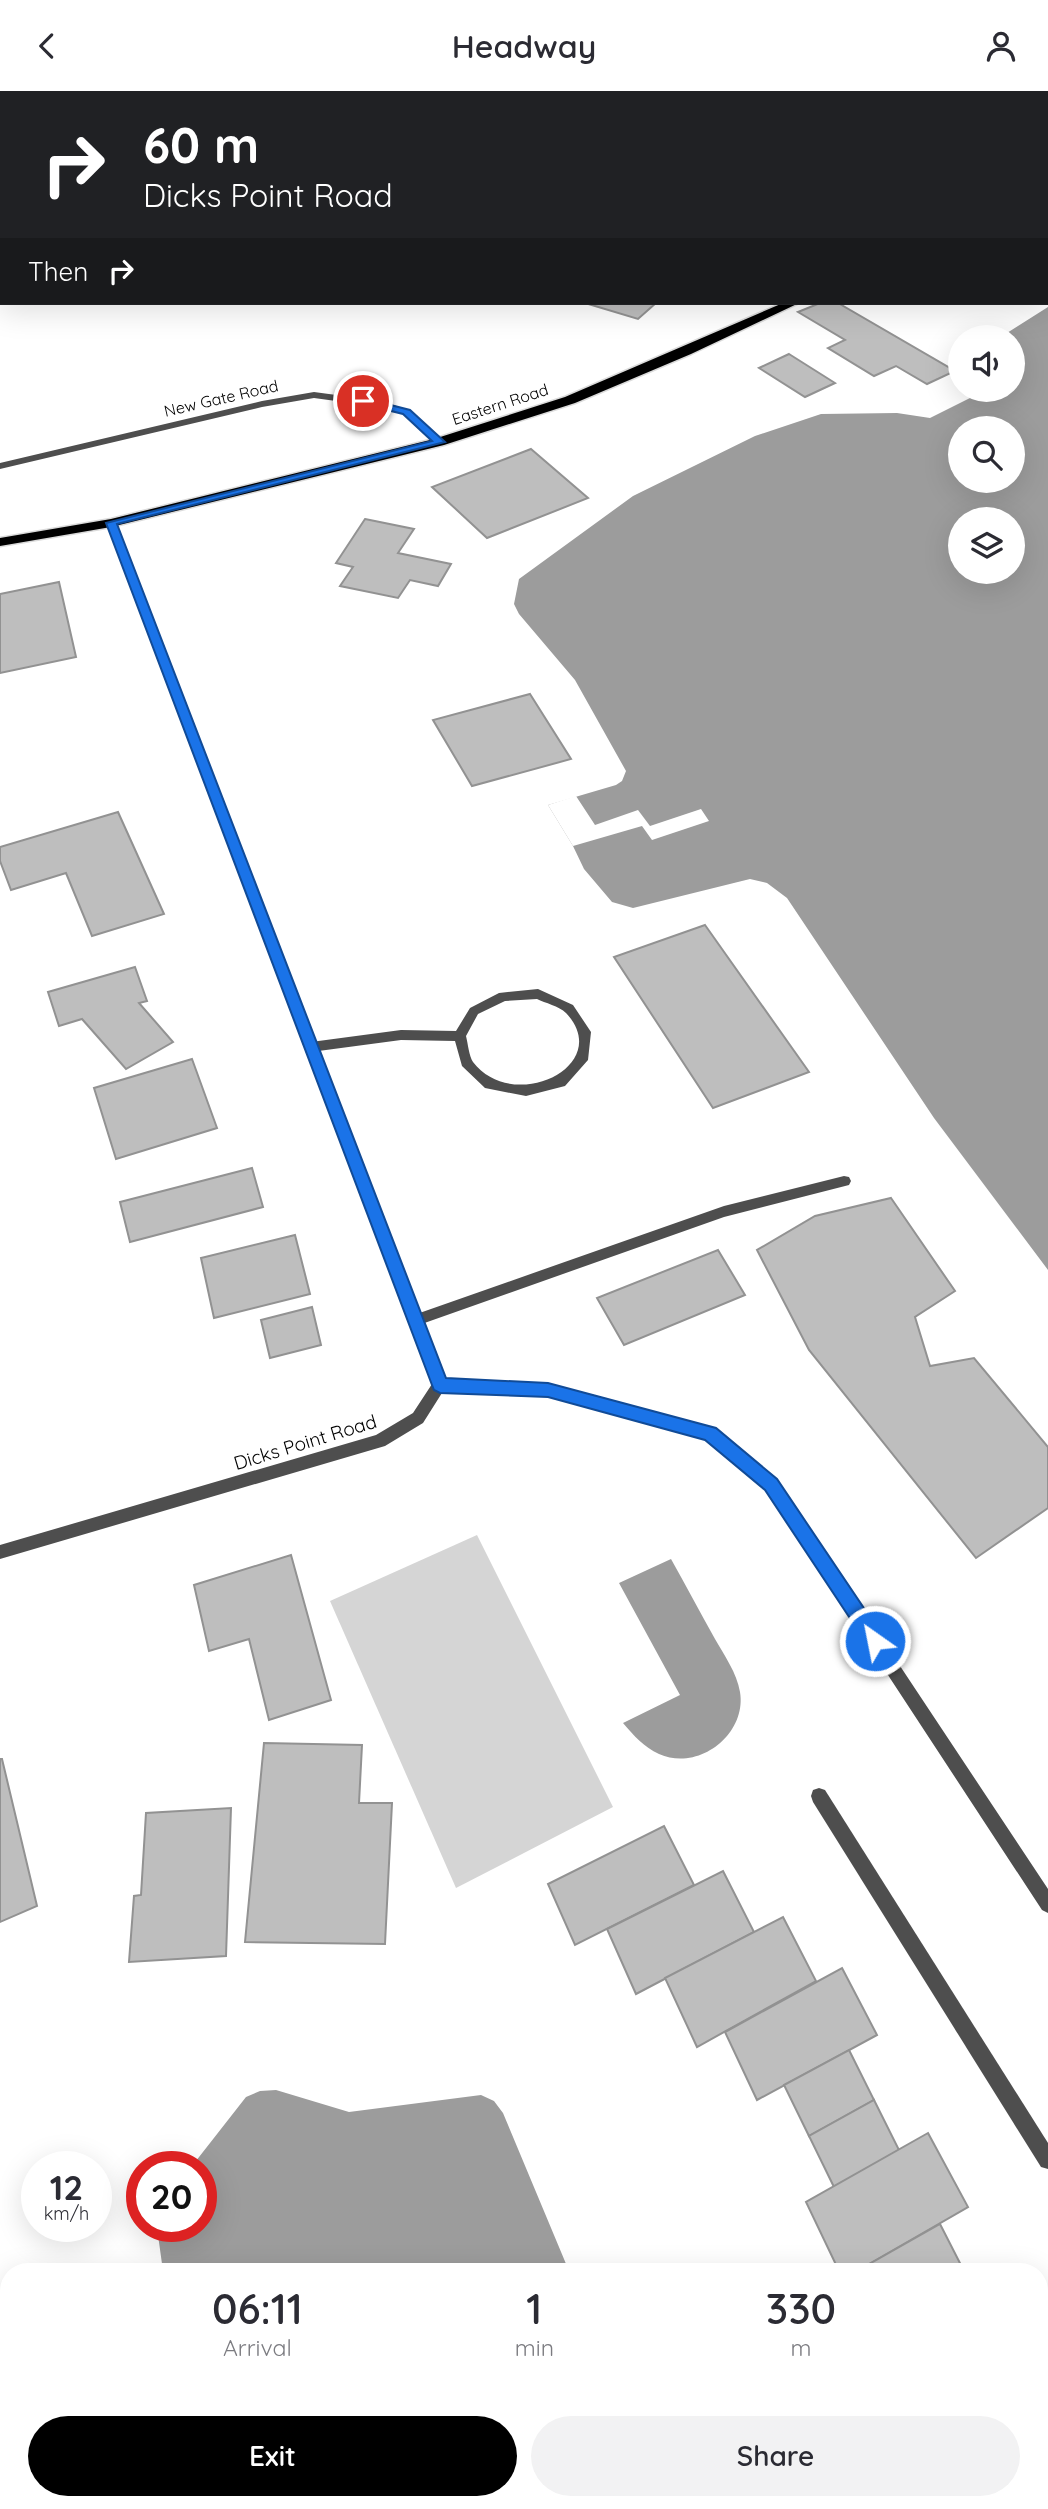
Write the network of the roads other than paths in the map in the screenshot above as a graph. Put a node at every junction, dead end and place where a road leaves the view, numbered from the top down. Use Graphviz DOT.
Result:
graph roads {
  1 [pos="789,305"];
  2 [pos="439,442"];
  3 [pos="0,466"];
  4 [pos="111,523"];
  5 [pos="0,543"];
  6 [pos="460,1036"];
  7 [pos="311,1047"];
  8 [pos="844,1181"];
  9 [pos="415,1320"];
  10 [pos="440,1385"];
  11 [pos="0,1552"];
  12 [pos="820,1797"];
  13 [pos="1048,1904"];
  14 [pos="1048,2160"];
  1 -- 2 [label="highway, Eastern Road"];
  2 -- 3 [label="street, New Gate Road"];
  2 -- 4 [label="highway, Eastern Road"];
  4 -- 5 [label="highway, Eastern Road"];
  4 -- 7 [label="street"];
  6 -- 6 [label="street"];
  6 -- 7 [label="street"];
  7 -- 9 [label="street"];
  8 -- 9 [label="street"];
  9 -- 10 [label="street"];
  10 -- 11 [label="street, Dicks Point Road"];
  10 -- 13 [label="street"];
  12 -- 14 [label="street"];
}
